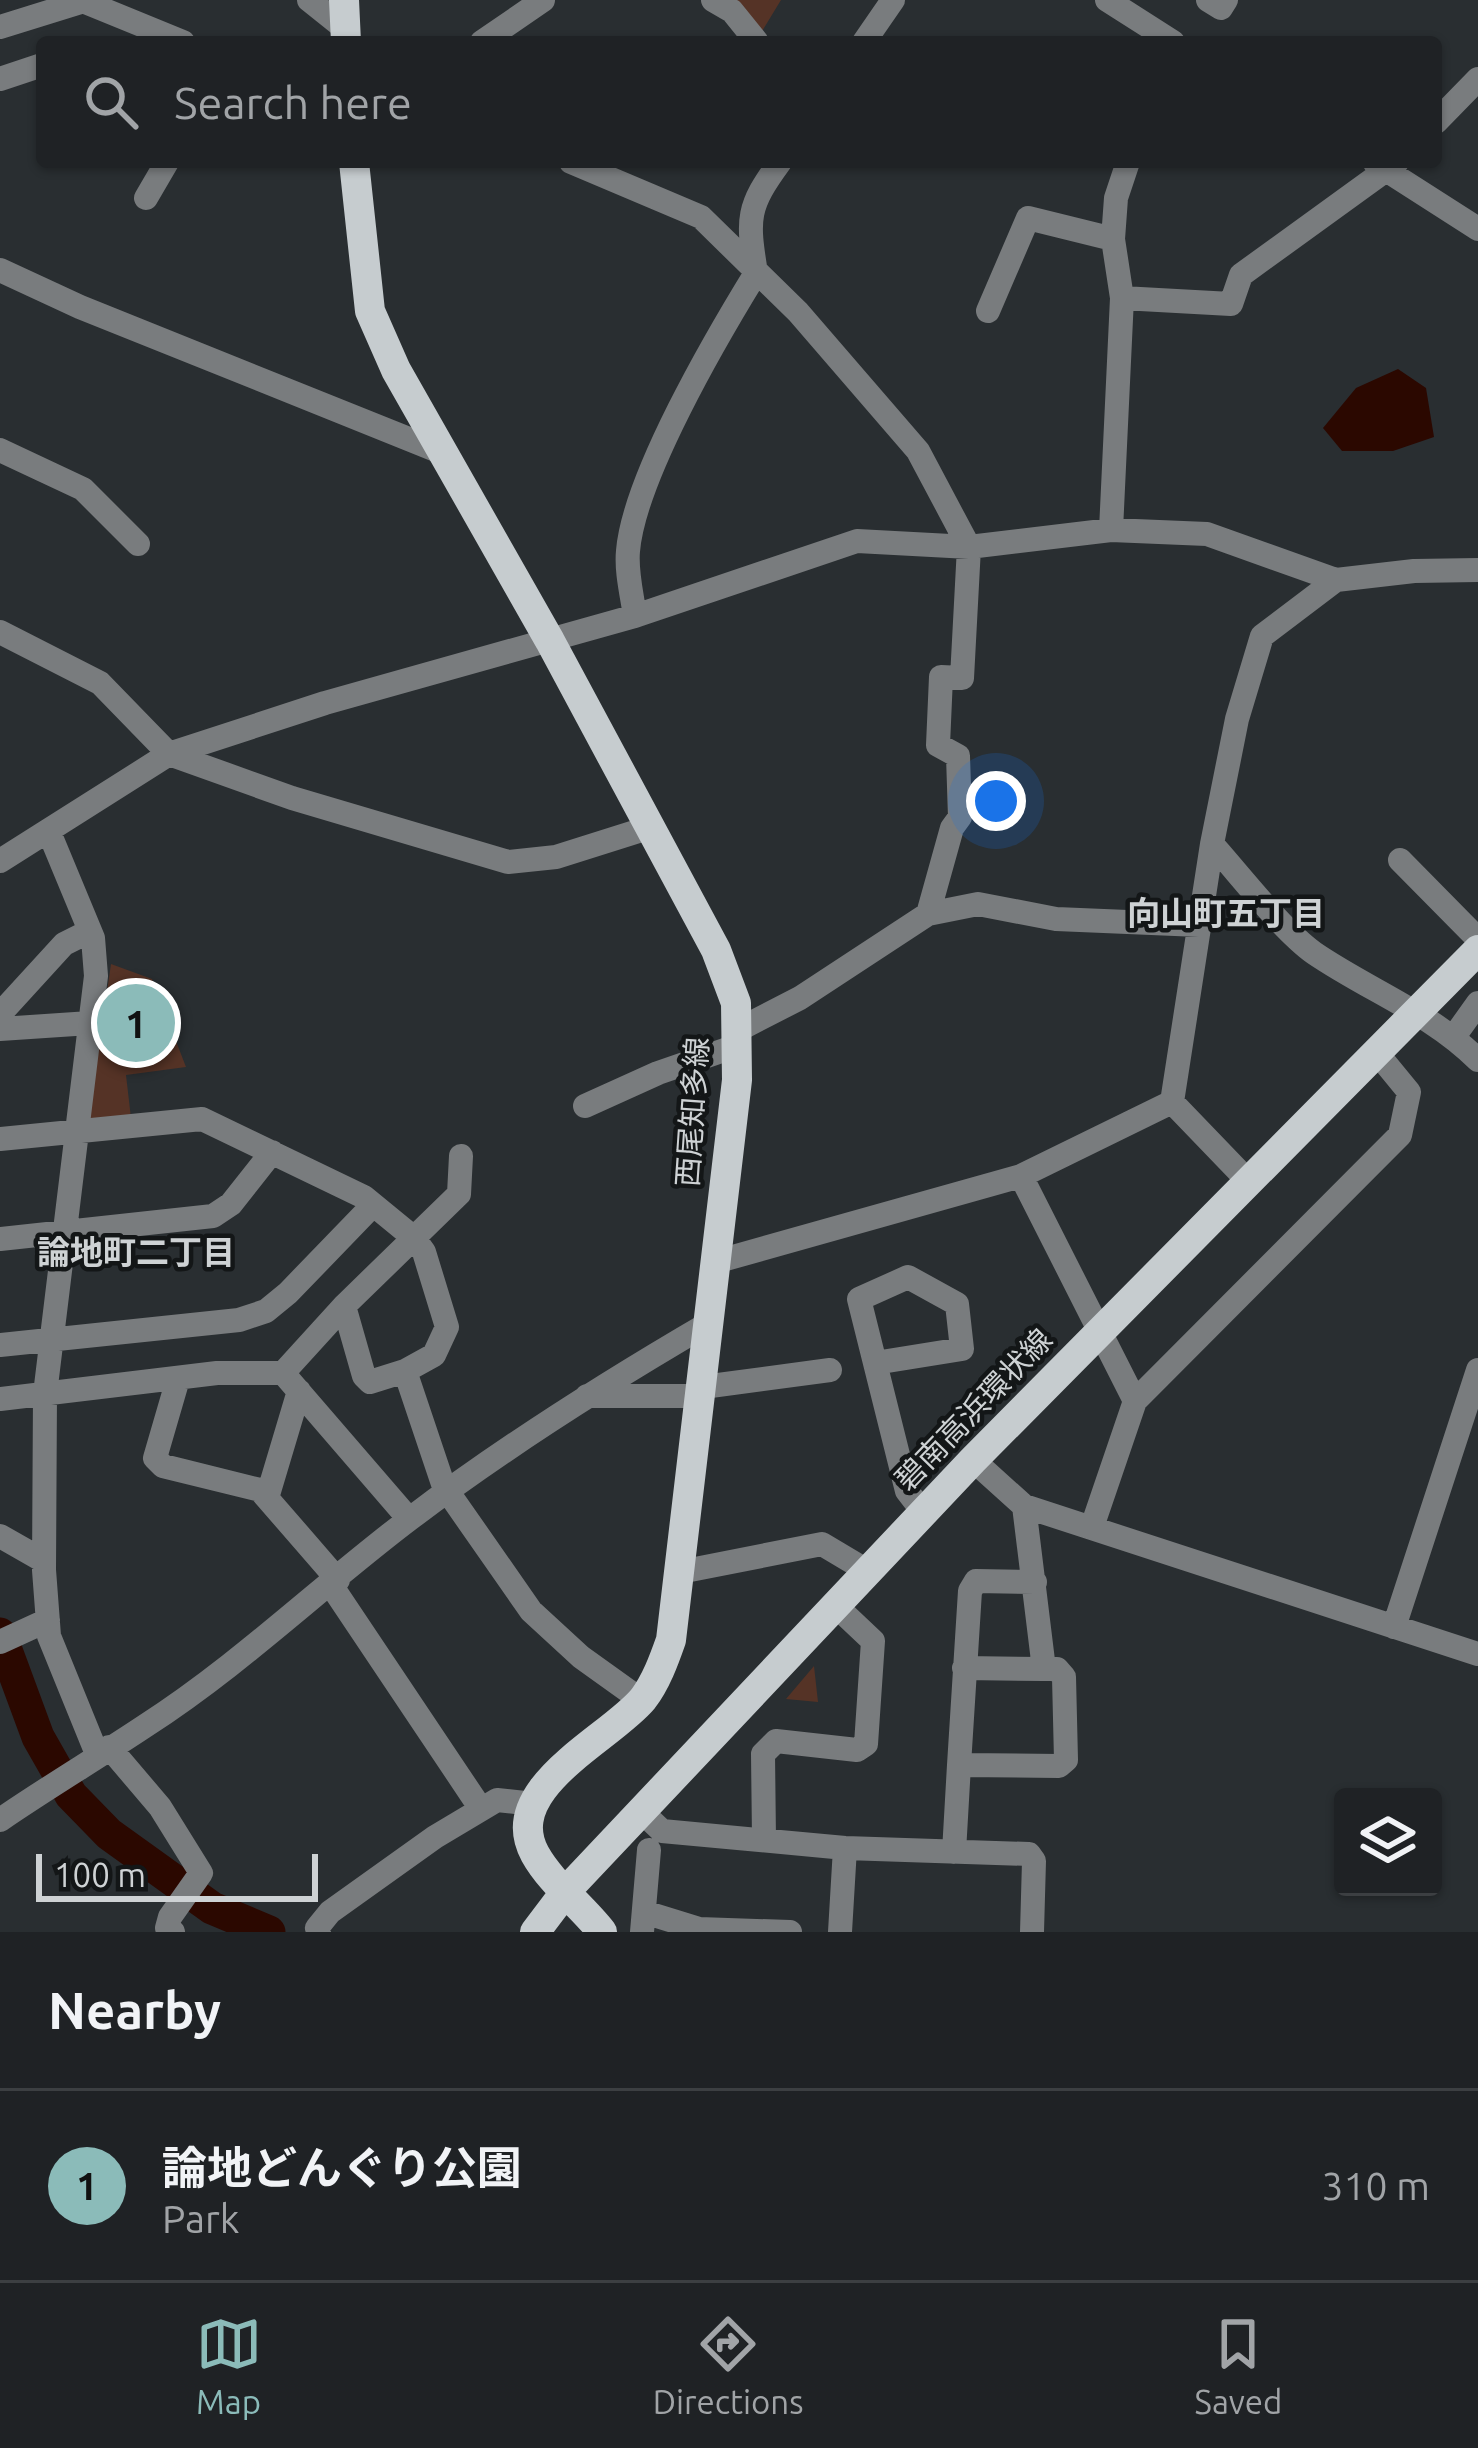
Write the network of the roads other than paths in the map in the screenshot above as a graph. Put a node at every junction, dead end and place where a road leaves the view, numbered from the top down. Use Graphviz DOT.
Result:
graph roads {
  1 [pos="309,0"];
  2 [pos="543,0"];
  3 [pos="713,0"];
  4 [pos="893,0"];
  5 [pos="1107,0"];
  6 [pos="1208,0"];
  7 [pos="1226,0"];
  8 [pos="84,1"];
  9 [pos="345,24"];
  10 [pos="0,27"];
  11 [pos="169,36"];
  12 [pos="491,36"];
  13 [pos="753,36"];
  14 [pos="869,36"];
  15 [pos="1164,36"];
  16 [pos="36,67"];
  17 [pos="0,79"];
  18 [pos="1478,79"];
  19 [pos="1442,116"];
  20 [pos="163,168"];
  21 [pos="356,168"];
  22 [pos="586,168"];
  23 [pos="776,168"];
  24 [pos="1126,168"];
  25 [pos="1382,168"];
  26 [pos="1390,168"];
  27 [pos="146,197"];
  28 [pos="1478,229"];
  29 [pos="1113,239"];
  30 [pos="0,270"];
  31 [pos="756,273"];
  32 [pos="1122,298"];
  33 [pos="988,311"];
  34 [pos="0,450"];
  35 [pos="441,452"];
  36 [pos="1111,530"];
  37 [pos="138,544"];
  38 [pos="969,547"];
  39 [pos="1478,570"];
  40 [pos="1336,580"];
  41 [pos="635,616"];
  42 [pos="0,632"];
  43 [pos="550,640"];
  44 [pos="170,754"];
  45 [pos="651,827"];
  46 [pos="49,832"];
  47 [pos="1212,844"];
  48 [pos="1400,860"];
  49 [pos="0,861"];
  50 [pos="928,914"];
  51 [pos="1199,926"];
  52 [pos="90,931"];
  53 [pos="1478,940"];
  54 [pos="1478,950"];
  55 [pos="1478,1003"];
  56 [pos="1416,1012"];
  57 [pos="0,1014"];
  58 [pos="91,1023"];
  59 [pos="0,1029"];
  60 [pos="736,1038"];
  61 [pos="1453,1038"];
  62 [pos="1377,1053"];
  63 [pos="1478,1060"];
  64 [pos="1172,1102"];
  65 [pos="585,1106"];
  66 [pos="78,1131"];
  67 [pos="0,1139"];
  68 [pos="272,1152"];
  69 [pos="461,1156"];
  70 [pos="1022,1176"];
  71 [pos="1250,1181"];
  72 [pos="373,1205"];
  73 [pos="63,1234"];
  74 [pos="414,1238"];
  75 [pos="0,1239"];
  76 [pos="715,1262"];
  77 [pos="344,1306"];
  78 [pos="709,1323"];
  79 [pos="1100,1333"];
  80 [pos="54,1339"];
  81 [pos="0,1345"];
  82 [pos="875,1363"];
  83 [pos="830,1370"];
  84 [pos="1478,1370"];
  85 [pos="405,1371"];
  86 [pos="178,1378"];
  87 [pos="291,1382"];
  88 [pos="703,1391"];
  89 [pos="44,1394"];
  90 [pos="584,1396"];
  91 [pos="0,1399"];
  92 [pos="1135,1401"];
  93 [pos="973,1460"];
  94 [pos="447,1493"];
  95 [pos="267,1498"];
  96 [pos="1024,1506"];
  97 [pos="924,1513"];
  98 [pos="409,1519"];
  99 [pos="1092,1527"];
  100 [pos="0,1536"];
  101 [pos="44,1561"];
  102 [pos="680,1572"];
  103 [pos="869,1572"];
  104 [pos="334,1582"];
  105 [pos="1035,1582"];
  106 [pos="837,1607"];
  107 [pos="48,1620"];
  108 [pos="1394,1627"];
  109 [pos="0,1642"];
  110 [pos="1478,1654"];
  111 [pos="964,1668"];
  112 [pos="1044,1670"];
  113 [pos="641,1700"];
  114 [pos="103,1750"];
  115 [pos="959,1765"];
  116 [pos="535,1804"];
  117 [pos="482,1809"];
  118 [pos="643,1813"];
  119 [pos="0,1820"];
  120 [pos="764,1839"];
  121 [pos="845,1848"];
  122 [pos="650,1850"];
  123 [pos="954,1852"];
  124 [pos="566,1891"];
  125 [pos="643,1922"];
  126 [pos="775,1931"];
  127 [pos="173,1932"];
  128 [pos="319,1932"];
  129 [pos="535,1932"];
  130 [pos="602,1932"];
  131 [pos="840,1932"];
  132 [pos="1032,1932"];
  1 -- 9 [label="street"];
  2 -- 12 [label="street"];
  3 -- 13 [label="street"];
  4 -- 14 [label="street"];
  5 -- 15 [label="street"];
  6 -- 7 [label="street"];
  8 -- 10 [label="street"];
  8 -- 11 [label="street"];
  16 -- 17 [label="street"];
  18 -- 19 [label="street"];
  20 -- 27 [label="street"];
  21 -- 35 [label="main road, 西尾知多線"];
  22 -- 31 [label="street"];
  23 -- 31 [label="street"];
  24 -- 29 [label="street"];
  25 -- 32 [label="street"];
  26 -- 28 [label="street"];
  29 -- 32 [label="street"];
  29 -- 33 [label="street"];
  30 -- 35 [label="street"];
  31 -- 38 [label="street"];
  31 -- 41 [label="street"];
  32 -- 36 [label="street"];
  34 -- 37 [label="street"];
  35 -- 43 [label="main road, 西尾知多線"];
  36 -- 38 [label="street"];
  36 -- 40 [label="street"];
  38 -- 41 [label="street"];
  38 -- 50 [label="street"];
  39 -- 40 [label="street"];
  40 -- 47 [label="street"];
  41 -- 43 [label="street"];
  42 -- 44 [label="street"];
  43 -- 44 [label="street"];
  43 -- 45 [label="main road, 西尾知多線"];
  44 -- 45 [label="street"];
  44 -- 46 [label="street"];
  45 -- 60 [label="main road, 西尾知多線"];
  46 -- 49 [label="street"];
  46 -- 52 [label="street"];
  47 -- 51 [label="street"];
  47 -- 56 [label="street"];
  48 -- 53 [label="street"];
  50 -- 51 [label="street"];
  50 -- 60 [label="street"];
  51 -- 64 [label="street"];
  52 -- 57 [label="street"];
  52 -- 58 [label="street"];
  54 -- 56 [label="main road, 碧南高浜環状線"];
  55 -- 61 [label="street"];
  56 -- 61 [label="street"];
  56 -- 62 [label="main road, 碧南高浜環状線"];
  58 -- 59 [label="street"];
  58 -- 66 [label="street"];
  60 -- 65 [label="street"];
  60 -- 76 [label="main road, 西尾知多線"];
  61 -- 63 [label="street"];
  62 -- 71 [label="main road, 碧南高浜環状線"];
  62 -- 92 [label="street"];
  64 -- 70 [label="street"];
  64 -- 71 [label="street"];
  66 -- 67 [label="street"];
  66 -- 68 [label="street"];
  66 -- 73 [label="street"];
  68 -- 72 [label="street"];
  68 -- 73 [label="street"];
  69 -- 74 [label="street"];
  70 -- 76 [label="street"];
  70 -- 79 [label="street"];
  71 -- 79 [label="main road, 碧南高浜環状線"];
  72 -- 74 [label="street"];
  72 -- 80 [label="street"];
  73 -- 75 [label="street"];
  73 -- 80 [label="street"];
  74 -- 77 [label="street"];
  74 -- 85 [label="street"];
  76 -- 78 [label="main road, 西尾知多線"];
  77 -- 85 [label="street"];
  77 -- 87 [label="street"];
  78 -- 88 [label="main road, 西尾知多線"];
  78 -- 90 [label="street"];
  79 -- 92 [label="street"];
  79 -- 93 [label="main road, 碧南高浜環状線"];
  80 -- 81 [label="street"];
  80 -- 89 [label="street"];
  82 -- 82 [label="street"];
  82 -- 97 [label="street"];
  83 -- 88 [label="street"];
  84 -- 108 [label="street"];
  85 -- 94 [label="street"];
  86 -- 87 [label="street"];
  86 -- 89 [label="street"];
  86 -- 95 [label="street"];
  87 -- 95 [label="street"];
  87 -- 98 [label="street"];
  88 -- 90 [label="street"];
  88 -- 102 [label="main road, 西尾知多線"];
  89 -- 91 [label="street"];
  89 -- 101 [label="street"];
  90 -- 94 [label="street"];
  92 -- 99 [label="street"];
  93 -- 96 [label="street"];
  93 -- 97 [label="main road, 碧南高浜環状線"];
  94 -- 98 [label="street"];
  94 -- 113 [label="street"];
  95 -- 104 [label="street"];
  96 -- 99 [label="street"];
  96 -- 105 [label="street"];
  97 -- 103 [label="main road, 碧南高浜環状線"];
  98 -- 104 [label="street"];
  99 -- 108 [label="street"];
  100 -- 101 [label="street"];
  101 -- 107 [label="street"];
  102 -- 103 [label="street"];
  102 -- 113 [label="main road, 西尾知多線"];
  103 -- 106 [label="main road, 碧南高浜環状線"];
  104 -- 114 [label="street"];
  104 -- 117 [label="street"];
  105 -- 111 [label="street"];
  105 -- 112 [label="street"];
  106 -- 118 [label="main road, 碧南高浜環状線"];
  106 -- 120 [label="street"];
  107 -- 109 [label="street"];
  107 -- 114 [label="street"];
  108 -- 110 [label="street"];
  111 -- 112 [label="street"];
  111 -- 115 [label="street"];
  112 -- 115 [label="street"];
  113 -- 116 [label="main road, 西尾知多線"];
  114 -- 119 [label="street"];
  114 -- 127 [label="street"];
  115 -- 123 [label="street"];
  116 -- 117 [label="street"];
  116 -- 124 [label="main road"];
  117 -- 128 [label="street"];
  118 -- 120 [label="street"];
  118 -- 124 [label="main road, 碧南高浜環状線"];
  120 -- 121 [label="street"];
  121 -- 123 [label="street"];
  121 -- 131 [label="street"];
  122 -- 125 [label="street"];
  123 -- 132 [label="street"];
  124 -- 129 [label="main road, 碧南高浜環状線"];
  124 -- 130 [label="main road"];
  125 -- 126 [label="street"];
}
